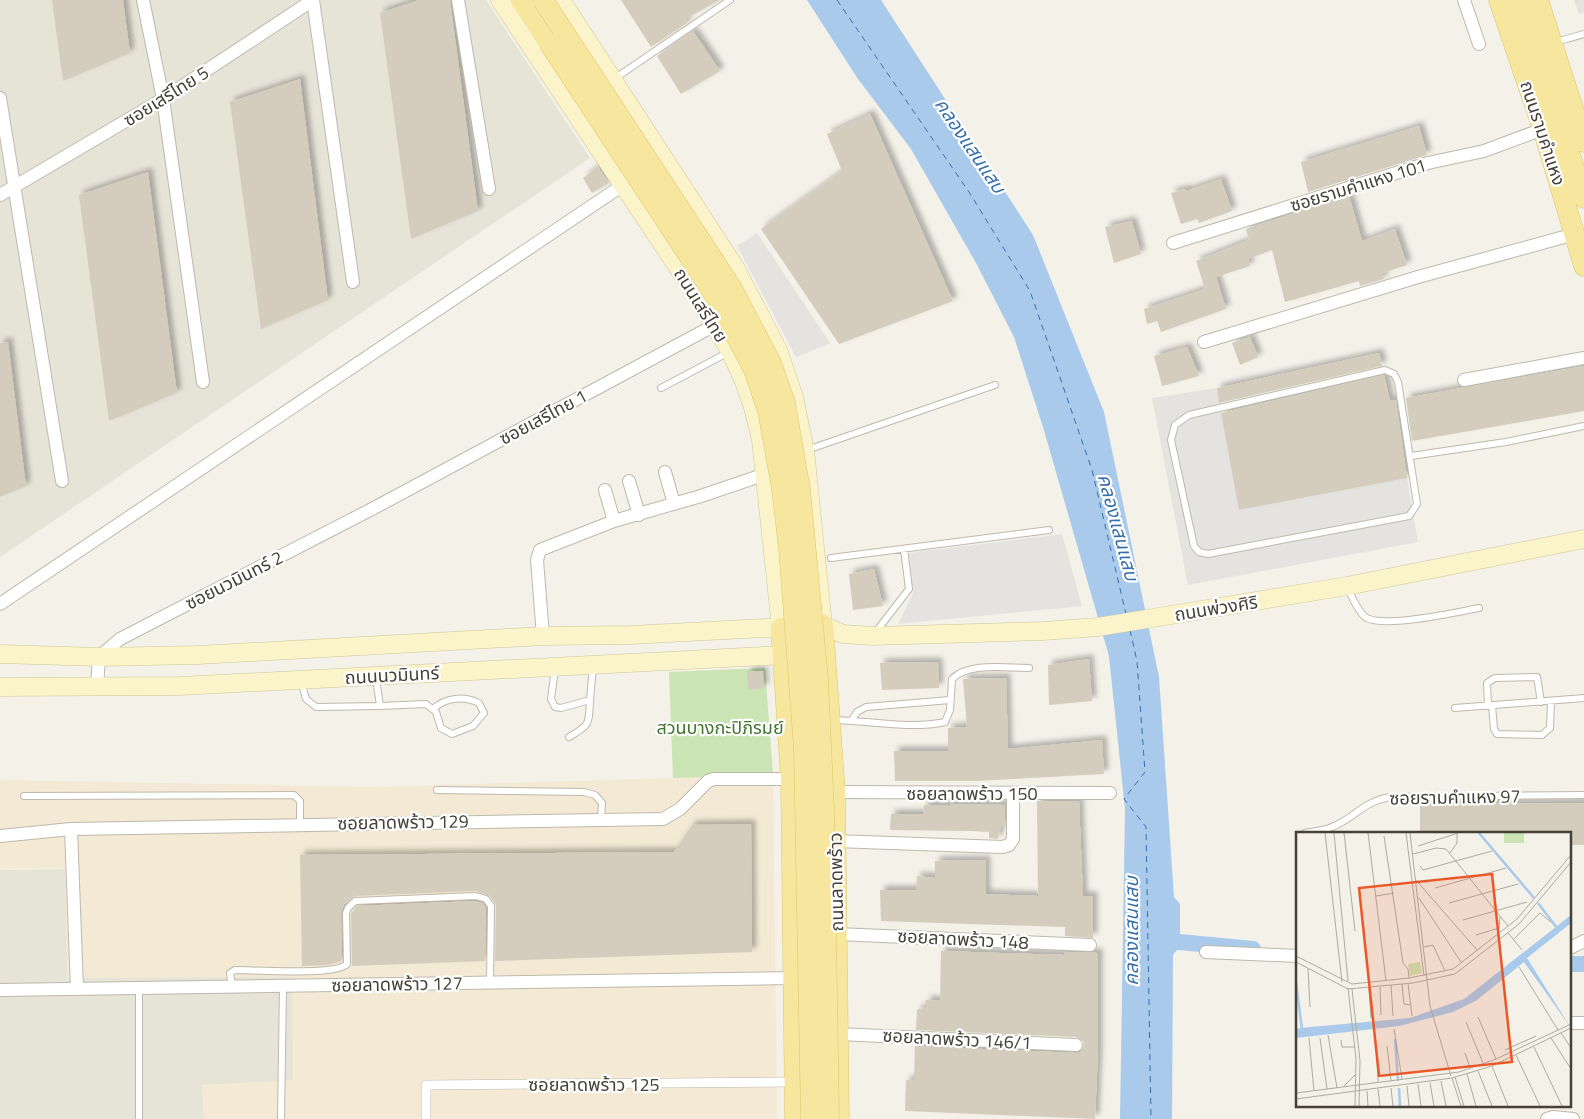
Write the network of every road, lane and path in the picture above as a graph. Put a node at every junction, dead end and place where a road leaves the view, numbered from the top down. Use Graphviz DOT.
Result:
graph roads {
  1 [pos="143,0"];
  2 [pos="313,0"];
  3 [pos="458,0"];
  4 [pos="500,0"];
  5 [pos="521,0"];
  6 [pos="543,0"];
  7 [pos="561,0"];
  8 [pos="730,0"];
  9 [pos="1464,0"];
  10 [pos="1499,0"];
  11 [pos="1518,0"];
  12 [pos="1538,0"];
  13 [pos="1584,34"];
  14 [pos="1479,44"];
  15 [pos="1552,44"];
  16 [pos="613,80"];
  17 [pos="0,98"];
  18 [pos="163,99"];
  19 [pos="1580,113"];
  20 [pos="1543,129"];
  21 [pos="1584,142"];
  22 [pos="623,185"];
  23 [pos="15,186"];
  24 [pos="489,189"];
  25 [pos="0,195"];
  26 [pos="1584,198"];
  27 [pos="1575,234"];
  28 [pos="1173,243"];
  29 [pos="1584,266"];
  30 [pos="353,282"];
  31 [pos="715,324"];
  32 [pos="1204,342"];
  33 [pos="730,351"];
  34 [pos="1584,358"];
  35 [pos="1464,380"];
  36 [pos="203,382"];
  37 [pos="994,385"];
  38 [pos="661,388"];
  39 [pos="1584,426"];
  40 [pos="805,451"];
  41 [pos="1411,456"];
  42 [pos="665,472"];
  43 [pos="766,474"];
  44 [pos="62,481"];
  45 [pos="629,481"];
  46 [pos="605,490"];
  47 [pos="674,504"];
  48 [pos="372,509"];
  49 [pos="640,514"];
  50 [pos="614,521"];
  51 [pos="1049,530"];
  52 [pos="1584,539"];
  53 [pos="904,549"];
  54 [pos="831,558"];
  55 [pos="1346,586"];
  56 [pos="0,604"];
  57 [pos="1479,608"];
  58 [pos="823,626"];
  59 [pos="781,628"];
  60 [pos="843,634"];
  61 [pos="543,636"];
  62 [pos="592,636"];
  63 [pos="873,636"];
  64 [pos="825,646"];
  65 [pos="0,654"];
  66 [pos="784,655"];
  67 [pos="99,657"];
  68 [pos="594,665"];
  69 [pos="556,666"];
  70 [pos="1028,668"];
  71 [pos="376,676"];
  72 [pos="301,679"];
  73 [pos="0,687"];
  74 [pos="97,688"];
  75 [pos="1584,698"];
  76 [pos="590,700"];
  77 [pos="950,700"];
  78 [pos="1551,701"];
  79 [pos="1541,702"];
  80 [pos="380,706"];
  81 [pos="1490,706"];
  82 [pos="1455,708"];
  83 [pos="434,709"];
  84 [pos="831,720"];
  85 [pos="852,720"];
  86 [pos="569,737"];
  87 [pos="791,779"];
  88 [pos="437,790"];
  89 [pos="834,792"];
  90 [pos="1110,793"];
  91 [pos="1013,794"];
  92 [pos="1584,795"];
  93 [pos="24,796"];
  94 [pos="601,822"];
  95 [pos="300,824"];
  96 [pos="71,829"];
  97 [pos="1309,832"];
  98 [pos="0,836"];
  99 [pos="835,841"];
  100 [pos="836,934"];
  101 [pos="1584,941"];
  102 [pos="1090,945"];
  103 [pos="1572,947"];
  104 [pos="1206,952"];
  105 [pos="1296,956"];
  106 [pos="794,978"];
  107 [pos="490,982"];
  108 [pos="282,986"];
  109 [pos="232,987"];
  110 [pos="139,988"];
  111 [pos="77,989"];
  112 [pos="0,990"];
  113 [pos="838,1034"];
  114 [pos="1076,1045"];
  115 [pos="795,1082"];
  116 [pos="139,1119"];
  117 [pos="281,1119"];
  118 [pos="426,1119"];
  119 [pos="795,1119"];
  120 [pos="811,1119"];
  121 [pos="830,1119"];
  122 [pos="839,1119"];
  123 [pos="1547,1119"];
  124 [pos="1573,1119"];
  1 -- 18 [label="street"];
  2 -- 18 [label="street, ซอยเสรีไทย 5"];
  2 -- 30 [label="street"];
  3 -- 24 [label="street"];
  4 -- 22 [label="main road, ถนนเสรีไทย"];
  5 -- 120 [label="main road, bridge"];
  6 -- 121 [label="main road, bridge"];
  7 -- 16 [label="main road"];
  8 -- 16 [label="lane"];
  9 -- 14 [label="street"];
  10 -- 20 [label="main road, ถนนรามคำแหง"];
  11 -- 26 [label="main road, ถนนรามคำแหง"];
  12 -- 15 [label="main road, ถนนรามคำแหง"];
  13 -- 15 [label="lane"];
  15 -- 19 [label="main road, ถนนรามคำแหง"];
  16 -- 40 [label="main road"];
  17 -- 23 [label="street"];
  18 -- 23 [label="street, ซอยเสรีไทย 5"];
  18 -- 36 [label="street"];
  19 -- 21 [label="main road, ถนนรามคำแหง"];
  20 -- 27 [label="main road, ถนนรามคำแหง"];
  20 -- 28 [label="street, ซอยรามคำแหง 101"];
  22 -- 31 [label="main road, ถนนเสรีไทย"];
  22 -- 56 [label="street"];
  23 -- 25 [label="street, ซอยเสรีไทย 5"];
  23 -- 44 [label="street"];
  27 -- 29 [label="main road, ถนนรามคำแหง"];
  27 -- 32 [label="street"];
  31 -- 33 [label="main road, ถนนเสรีไทย"];
  31 -- 48 [label="street, ซอยเสรีไทย 1"];
  33 -- 38 [label="lane"];
  33 -- 43 [label="main road, ถนนเสรีไทย"];
  34 -- 35 [label="street"];
  37 -- 40 [label="lane"];
  39 -- 41 [label="lane"];
  40 -- 58 [label="main road"];
  41 -- 41 [label="lane"];
  42 -- 47 [label="street"];
  43 -- 47 [label="street"];
  43 -- 59 [label="main road, ถนนเสรีไทย"];
  45 -- 49 [label="street"];
  46 -- 50 [label="street"];
  47 -- 49 [label="street"];
  48 -- 67 [label="street, ซอยนวมินทร์ 2"];
  49 -- 50 [label="street"];
  50 -- 61 [label="street"];
  51 -- 53 [label="lane"];
  52 -- 55 [label="main road, ถนนพ่วงศิริ"];
  53 -- 54 [label="lane"];
  53 -- 63 [label="lane"];
  55 -- 57 [label="lane"];
  55 -- 63 [label="main road, ถนนพ่วงศิริ"];
  58 -- 59 [label="main road, ถนนพ่วงศิริ"];
  58 -- 60 [label="main road, ถนนพ่วงศิริ"];
  58 -- 64 [label="main road"];
  59 -- 62 [label="main road, ถนนนวมินทร์"];
  59 -- 66 [label="main road, ถนนเสรีไทย"];
  60 -- 63 [label="main road, ถนนพ่วงศิริ"];
  60 -- 64 [label="main road"];
  61 -- 62 [label="main road, ถนนนวมินทร์"];
  61 -- 67 [label="main road, ถนนนวมินทร์"];
  62 -- 68 [label="main road"];
  64 -- 66 [label="main road"];
  64 -- 84 [label="main road, ถนนลาดพร้าว"];
  65 -- 67 [label="main road, ถนนนวมินทร์"];
  66 -- 68 [label="main road, ถนนนวมินทร์"];
  66 -- 87 [label="main road"];
  67 -- 74 [label="street"];
  68 -- 69 [label="main road, ถนนนวมินทร์"];
  68 -- 76 [label="lane"];
  69 -- 71 [label="main road, ถนนนวมินทร์"];
  69 -- 76 [label="lane"];
  70 -- 77 [label="lane"];
  71 -- 72 [label="main road, ถนนนวมินทร์"];
  71 -- 80 [label="lane"];
  72 -- 74 [label="main road, ถนนนวมินทร์"];
  72 -- 80 [label="lane"];
  73 -- 74 [label="main road, ถนนนวมินทร์"];
  75 -- 78 [label="lane"];
  76 -- 86 [label="lane"];
  77 -- 85 [label="lane"];
  77 -- 85 [label="lane"];
  78 -- 79 [label="lane"];
  78 -- 81 [label="lane"];
  79 -- 81 [label="lane"];
  79 -- 81 [label="lane"];
  80 -- 83 [label="lane"];
  81 -- 82 [label="lane"];
  83 -- 83 [label="lane"];
  84 -- 85 [label="lane"];
  84 -- 89 [label="main road, ถนนลาดพร้าว"];
  87 -- 94 [label="street, ซอยลาดพร้าว 129"];
  87 -- 106 [label="main road"];
  88 -- 94 [label="lane"];
  89 -- 91 [label="street, ซอยลาดพร้าว 150"];
  89 -- 99 [label="main road, ถนนลาดพร้าว"];
  90 -- 91 [label="street, ซอยลาดพร้าว 150"];
  91 -- 99 [label="street"];
  92 -- 97 [label="lane, ซอยรามคำแหง 97"];
  93 -- 95 [label="lane"];
  94 -- 95 [label="street, ซอยลาดพร้าว 129"];
  95 -- 96 [label="street, ซอยลาดพร้าว 129"];
  96 -- 98 [label="street, ซอยลาดพร้าว 129"];
  96 -- 111 [label="street"];
  99 -- 100 [label="main road, ถนนลาดพร้าว"];
  100 -- 102 [label="street, ซอยลาดพร้าว 148"];
  100 -- 113 [label="main road, ถนนลาดพร้าว"];
  101 -- 103 [label="street"];
  104 -- 105 [label="street"];
  106 -- 107 [label="street, ซอยลาดพร้าว 127"];
  106 -- 115 [label="main road"];
  107 -- 108 [label="street, ซอยลาดพร้าว 127"];
  107 -- 109 [label="lane"];
  108 -- 109 [label="street, ซอยลาดพร้าว 127"];
  108 -- 117 [label="lane"];
  109 -- 110 [label="street, ซอยลาดพร้าว 127"];
  110 -- 111 [label="street, ซอยลาดพร้าว 127"];
  110 -- 116 [label="lane"];
  111 -- 112 [label="street, ซอยลาดพร้าว 127"];
  113 -- 114 [label="street, ซอยลาดพร้าว 146/1"];
  113 -- 122 [label="main road, ถนนลาดพร้าว"];
  115 -- 118 [label="street, ซอยลาดพร้าว 125"];
  115 -- 119 [label="main road"];
  123 -- 124 [label="street"];
}
